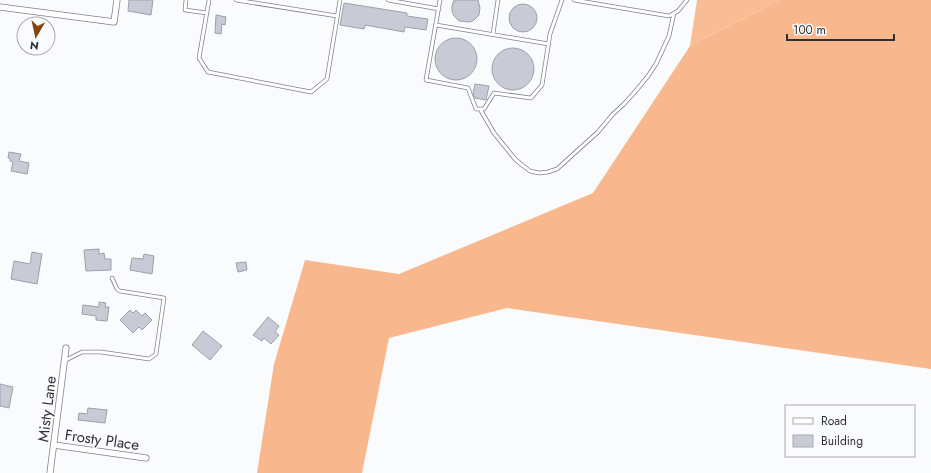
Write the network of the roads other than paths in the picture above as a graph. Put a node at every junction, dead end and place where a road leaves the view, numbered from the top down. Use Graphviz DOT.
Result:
graph roads {
  1 [pos="117,0"];
  2 [pos="186,0"];
  3 [pos="209,0"];
  4 [pos="236,0"];
  5 [pos="340,0"];
  6 [pos="388,0"];
  7 [pos="440,0"];
  8 [pos="499,0"];
  9 [pos="562,0"];
  10 [pos="574,0"];
  11 [pos="687,0"];
  12 [pos="0,7"];
  13 [pos="439,9"];
  14 [pos="207,13"];
  15 [pos="674,13"];
  16 [pos="338,16"];
  17 [pos="436,25"];
  18 [pos="493,34"];
  19 [pos="549,44"];
  20 [pos="480,109"];
  21 [pos="112,278"];
  22 [pos="66,348"];
  23 [pos="64,361"];
  24 [pos="54,445"];
  25 [pos="146,458"];
  26 [pos="50,473"];
  1 -- 12 [label="street"];
  2 -- 14 [label="lane"];
  3 -- 14 [label="lane"];
  4 -- 16 [label="lane"];
  5 -- 16 [label="lane"];
  6 -- 13 [label="lane"];
  7 -- 13 [label="lane"];
  8 -- 18 [label="lane"];
  9 -- 19 [label="lane"];
  10 -- 15 [label="lane"];
  11 -- 15 [label="lane"];
  13 -- 17 [label="lane"];
  14 -- 16 [label="lane"];
  15 -- 20 [label="lane"];
  17 -- 18 [label="lane"];
  17 -- 20 [label="lane"];
  18 -- 19 [label="lane"];
  19 -- 20 [label="lane"];
  21 -- 23 [label="lane"];
  22 -- 23 [label="street, Misty Lane"];
  23 -- 24 [label="street, Misty Lane"];
  24 -- 25 [label="street, Frosty Place"];
  24 -- 26 [label="street, Misty Lane"];
}
